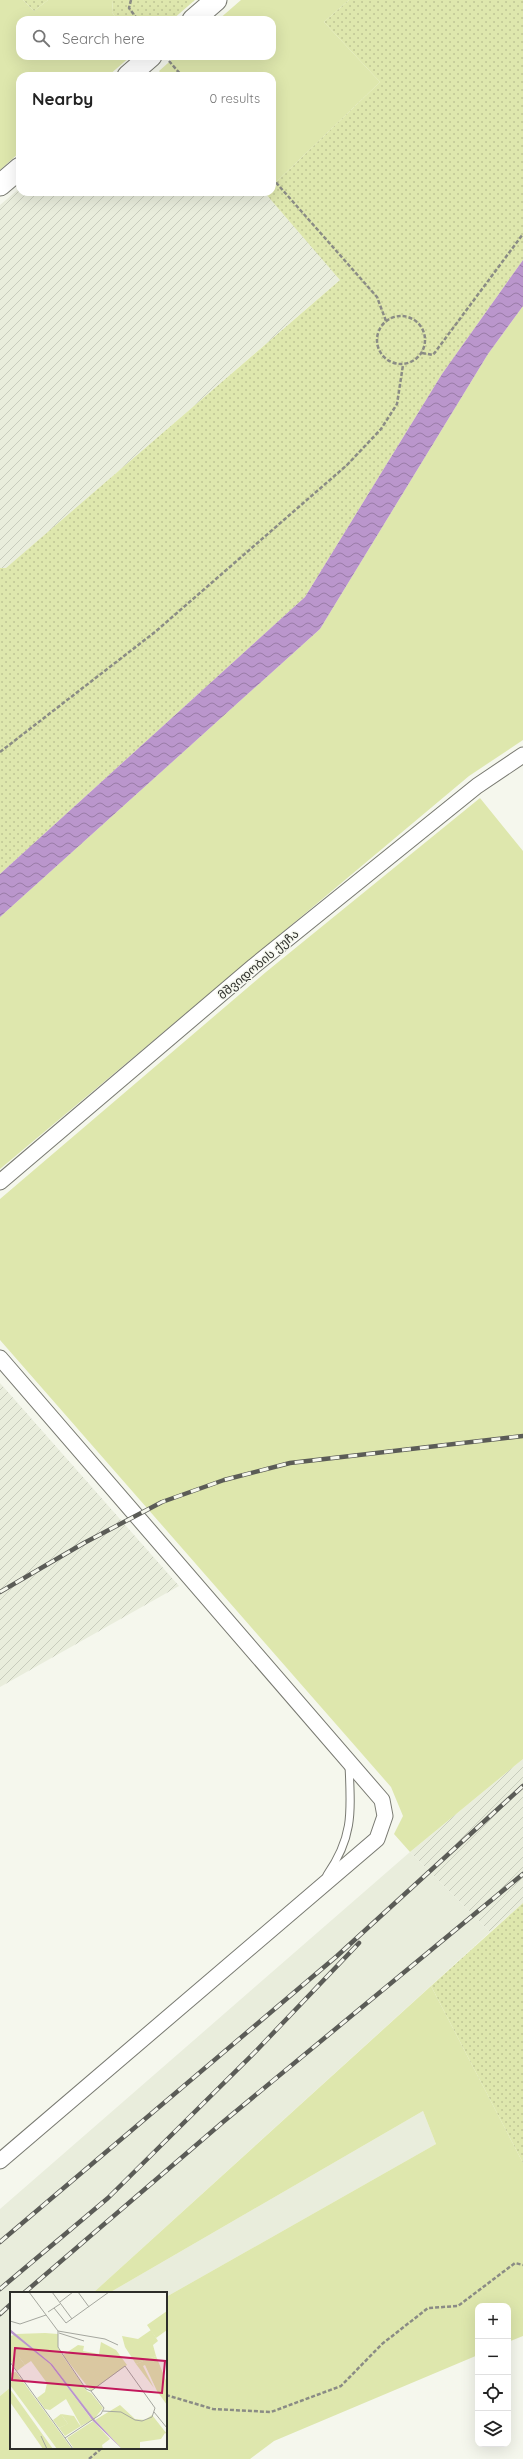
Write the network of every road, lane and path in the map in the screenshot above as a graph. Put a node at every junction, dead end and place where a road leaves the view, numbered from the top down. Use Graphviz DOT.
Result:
graph roads {
  1 [pos="131,0"];
  2 [pos="216,0"];
  3 [pos="135,16"];
  4 [pos="198,16"];
  5 [pos="146,60"];
  6 [pos="168,60"];
  7 [pos="133,72"];
  8 [pos="178,72"];
  9 [pos="16,171"];
  10 [pos="276,183"];
  11 [pos="0,185"];
  12 [pos="523,234"];
  13 [pos="386,320"];
  14 [pos="422,354"];
  15 [pos="403,365"];
  16 [pos="0,752"];
  17 [pos="523,755"];
  18 [pos="0,1182"];
  19 [pos="0,1358"];
  20 [pos="349,1761"];
  21 [pos="316,1891"];
  22 [pos="0,2161"];
  23 [pos="523,2265"];
  24 [pos="167,2395"];
  25 [pos="101,2449"];
  26 [pos="89,2459"];
  1 -- 3 [label="path"];
  2 -- 4 [label="main road"];
  5 -- 7 [label="main road"];
  6 -- 8 [label="path"];
  9 -- 11 [label="main road"];
  10 -- 13 [label="path"];
  12 -- 14 [label="path"];
  13 -- 14 [label="path"];
  13 -- 15 [label="path"];
  14 -- 15 [label="path"];
  15 -- 16 [label="path"];
  17 -- 18 [label="street, მშვიდობის ქუჩა"];
  19 -- 20 [label="street"];
  20 -- 21 [label="lane"];
  20 -- 21 [label="street"];
  21 -- 22 [label="street"];
  23 -- 24 [label="path"];
  25 -- 26 [label="path"];
}
